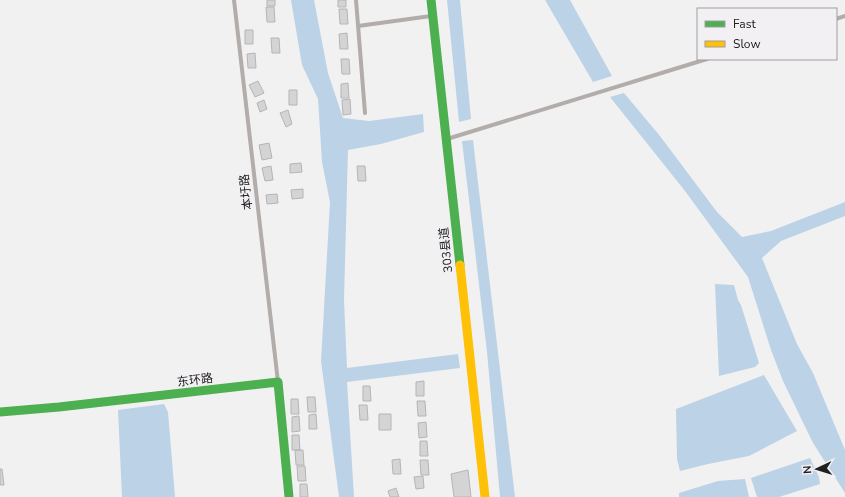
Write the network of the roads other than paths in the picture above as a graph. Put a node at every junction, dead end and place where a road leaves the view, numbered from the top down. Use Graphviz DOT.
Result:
graph roads {
  1 [pos="234,0"];
  2 [pos="356,0"];
  3 [pos="432,0"];
  4 [pos="433,16"];
  5 [pos="358,26"];
  6 [pos="703,60"];
  7 [pos="366,113"];
  8 [pos="446,139"];
  9 [pos="278,382"];
  10 [pos="0,412"];
  11 [pos="289,497"];
  12 [pos="485,497"];
  1 -- 9 [label="lane, 本圩路"];
  2 -- 5 [label="lane"];
  3 -- 4 [label="main road, 303县道"];
  4 -- 5 [label="lane"];
  4 -- 8 [label="main road, 303县道"];
  5 -- 7 [label="lane"];
  6 -- 8 [label="lane"];
  8 -- 12 [label="main road, 303县道"];
  9 -- 10 [label="main road, 东环路"];
  9 -- 11 [label="main road"];
}
